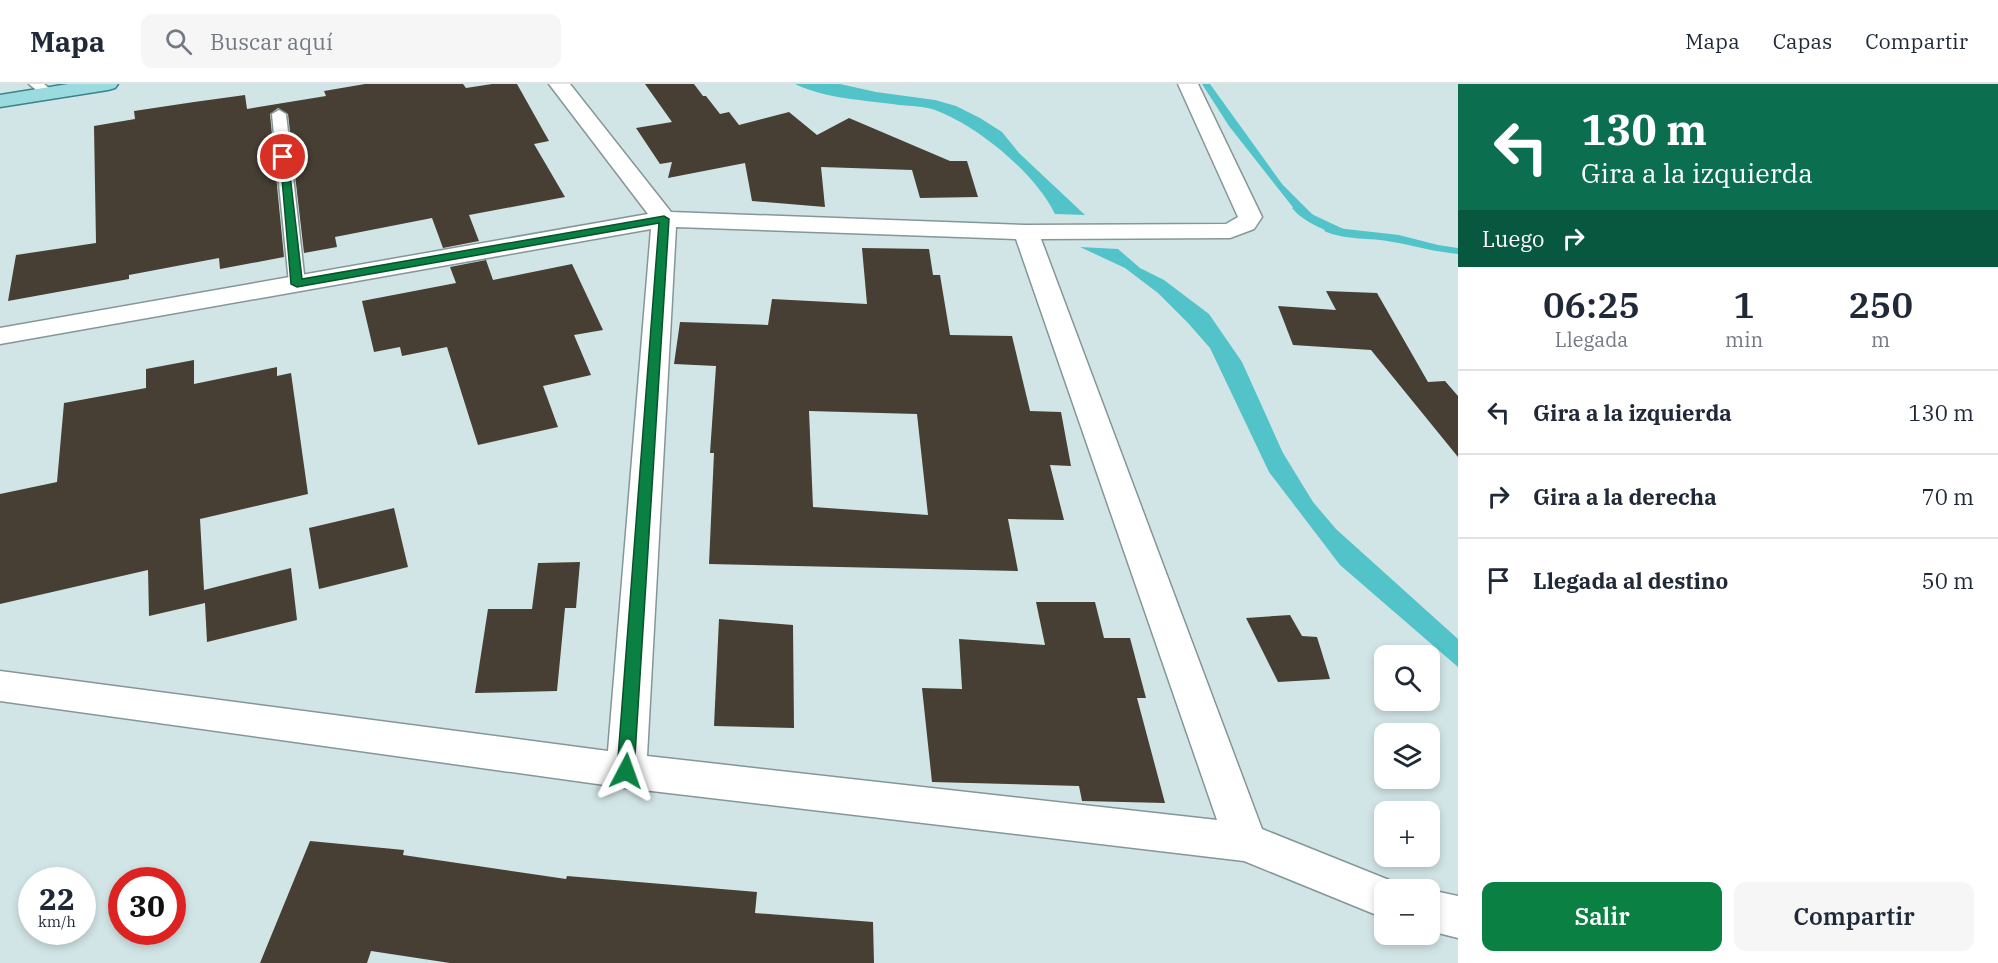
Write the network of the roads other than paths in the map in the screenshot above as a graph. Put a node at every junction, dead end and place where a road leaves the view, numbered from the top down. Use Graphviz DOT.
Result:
graph roads {
  1 [pos="108,84"];
  2 [pos="559,84"];
  3 [pos="1188,84"];
  4 [pos="42,88"];
  5 [pos="0,101"];
  6 [pos="279,114"];
  7 [pos="664,219"];
  8 [pos="1026,232"];
  9 [pos="297,284"];
  10 [pos="0,336"];
  11 [pos="0,686"];
  12 [pos="626,771"];
  13 [pos="1246,842"];
  14 [pos="1374,894"];
  15 [pos="1440,913"];
  16 [pos="1458,917"];
  1 -- 4 [label="main road"];
  2 -- 7 [label="street"];
  3 -- 8 [label="street"];
  4 -- 5 [label="main road"];
  6 -- 9 [label="lane"];
  7 -- 8 [label="street"];
  7 -- 9 [label="street"];
  7 -- 12 [label="street"];
  8 -- 13 [label="street"];
  9 -- 10 [label="street"];
  11 -- 12 [label="street"];
  12 -- 13 [label="street"];
  13 -- 14 [label="street"];
  15 -- 16 [label="street"];
}
